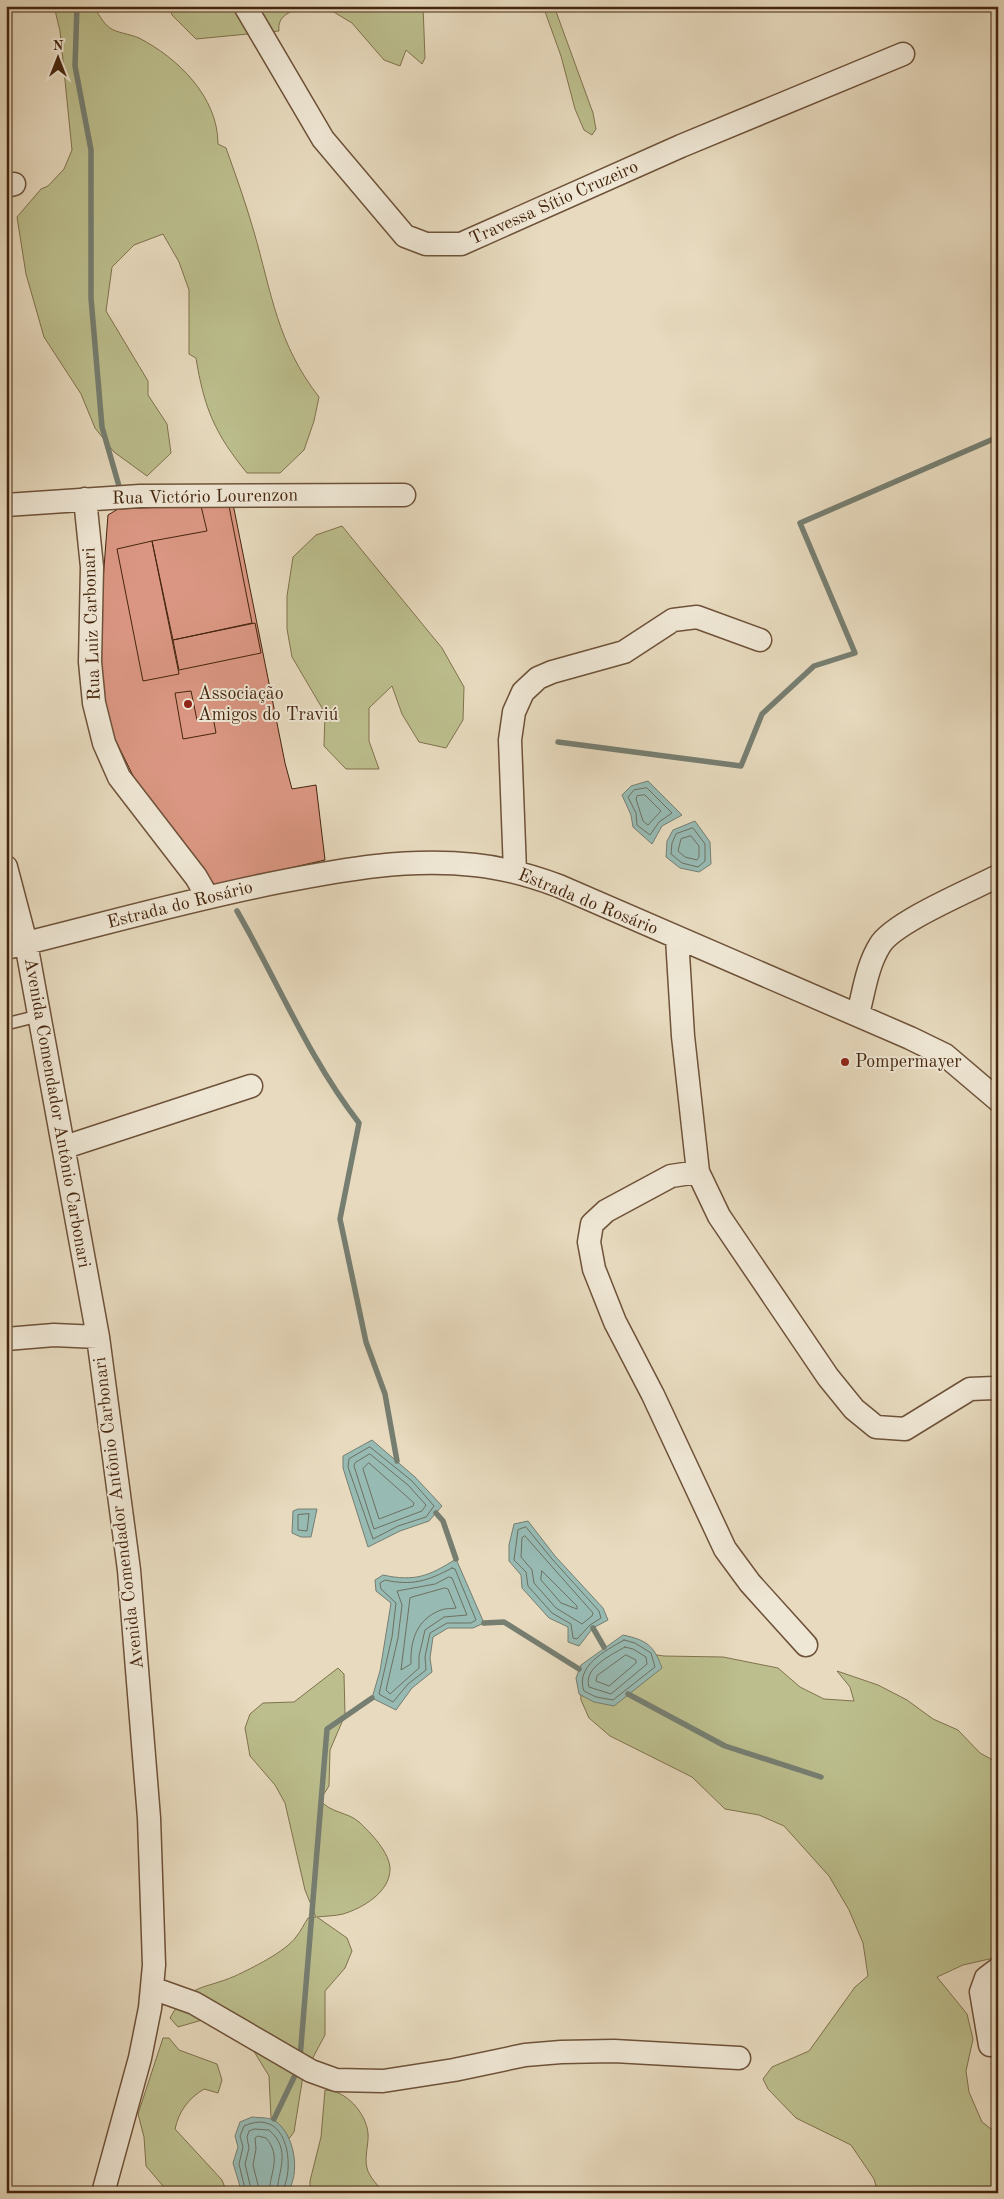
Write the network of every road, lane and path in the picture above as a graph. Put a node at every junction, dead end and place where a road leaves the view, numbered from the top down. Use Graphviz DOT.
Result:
graph roads {
  1 [pos="245,6"];
  2 [pos="903,54"];
  3 [pos="404,495"];
  4 [pos="85,499"];
  5 [pos="6,505"];
  6 [pos="760,640"];
  7 [pos="6,867"];
  8 [pos="515,871"];
  9 [pos="998,876"];
  10 [pos="207,896"];
  11 [pos="677,938"];
  12 [pos="16,946"];
  13 [pos="858,1014"];
  14 [pos="38,1016"];
  15 [pos="6,1024"];
  16 [pos="251,1086"];
  17 [pos="998,1100"];
  18 [pos="65,1147"];
  19 [pos="698,1172"];
  20 [pos="98,1337"];
  21 [pos="6,1339"];
  22 [pos="998,1390"];
  23 [pos="806,1646"];
  24 [pos="998,1970"];
  25 [pos="152,1988"];
  26 [pos="990,2046"];
  27 [pos="739,2058"];
  28 [pos="104,2193"];
  1 -- 2 [label="street, Travessa Sítio Cruzeiro"];
  3 -- 4 [label="street, Rua Victório Lourenzon"];
  4 -- 5 [label="street, Rua Victório Lourenzon"];
  4 -- 10 [label="street, Rua Luiz Carbonari"];
  6 -- 8 [label="street"];
  7 -- 12 [label="street, Avenida Comendador Antônio Carbonari"];
  8 -- 10 [label="street, Estrada do Rosário"];
  8 -- 11 [label="street, Estrada do Rosário"];
  9 -- 13 [label="street"];
  10 -- 12 [label="street, Estrada do Rosário"];
  11 -- 13 [label="street, Estrada do Rosário"];
  11 -- 19 [label="street"];
  12 -- 14 [label="street, Avenida Comendador Antônio Carbonari"];
  13 -- 17 [label="street, Estrada do Rosário"];
  14 -- 15 [label="lane"];
  14 -- 18 [label="street, Avenida Comendador Antônio Carbonari"];
  16 -- 18 [label="street"];
  18 -- 20 [label="street, Avenida Comendador Antônio Carbonari"];
  19 -- 22 [label="street"];
  19 -- 23 [label="street"];
  20 -- 21 [label="street"];
  20 -- 25 [label="street, Avenida Comendador Antônio Carbonari"];
  24 -- 26 [label="street"];
  25 -- 27 [label="street"];
  25 -- 28 [label="street, Avenida Comendador Antônio Carbonari"];
}
